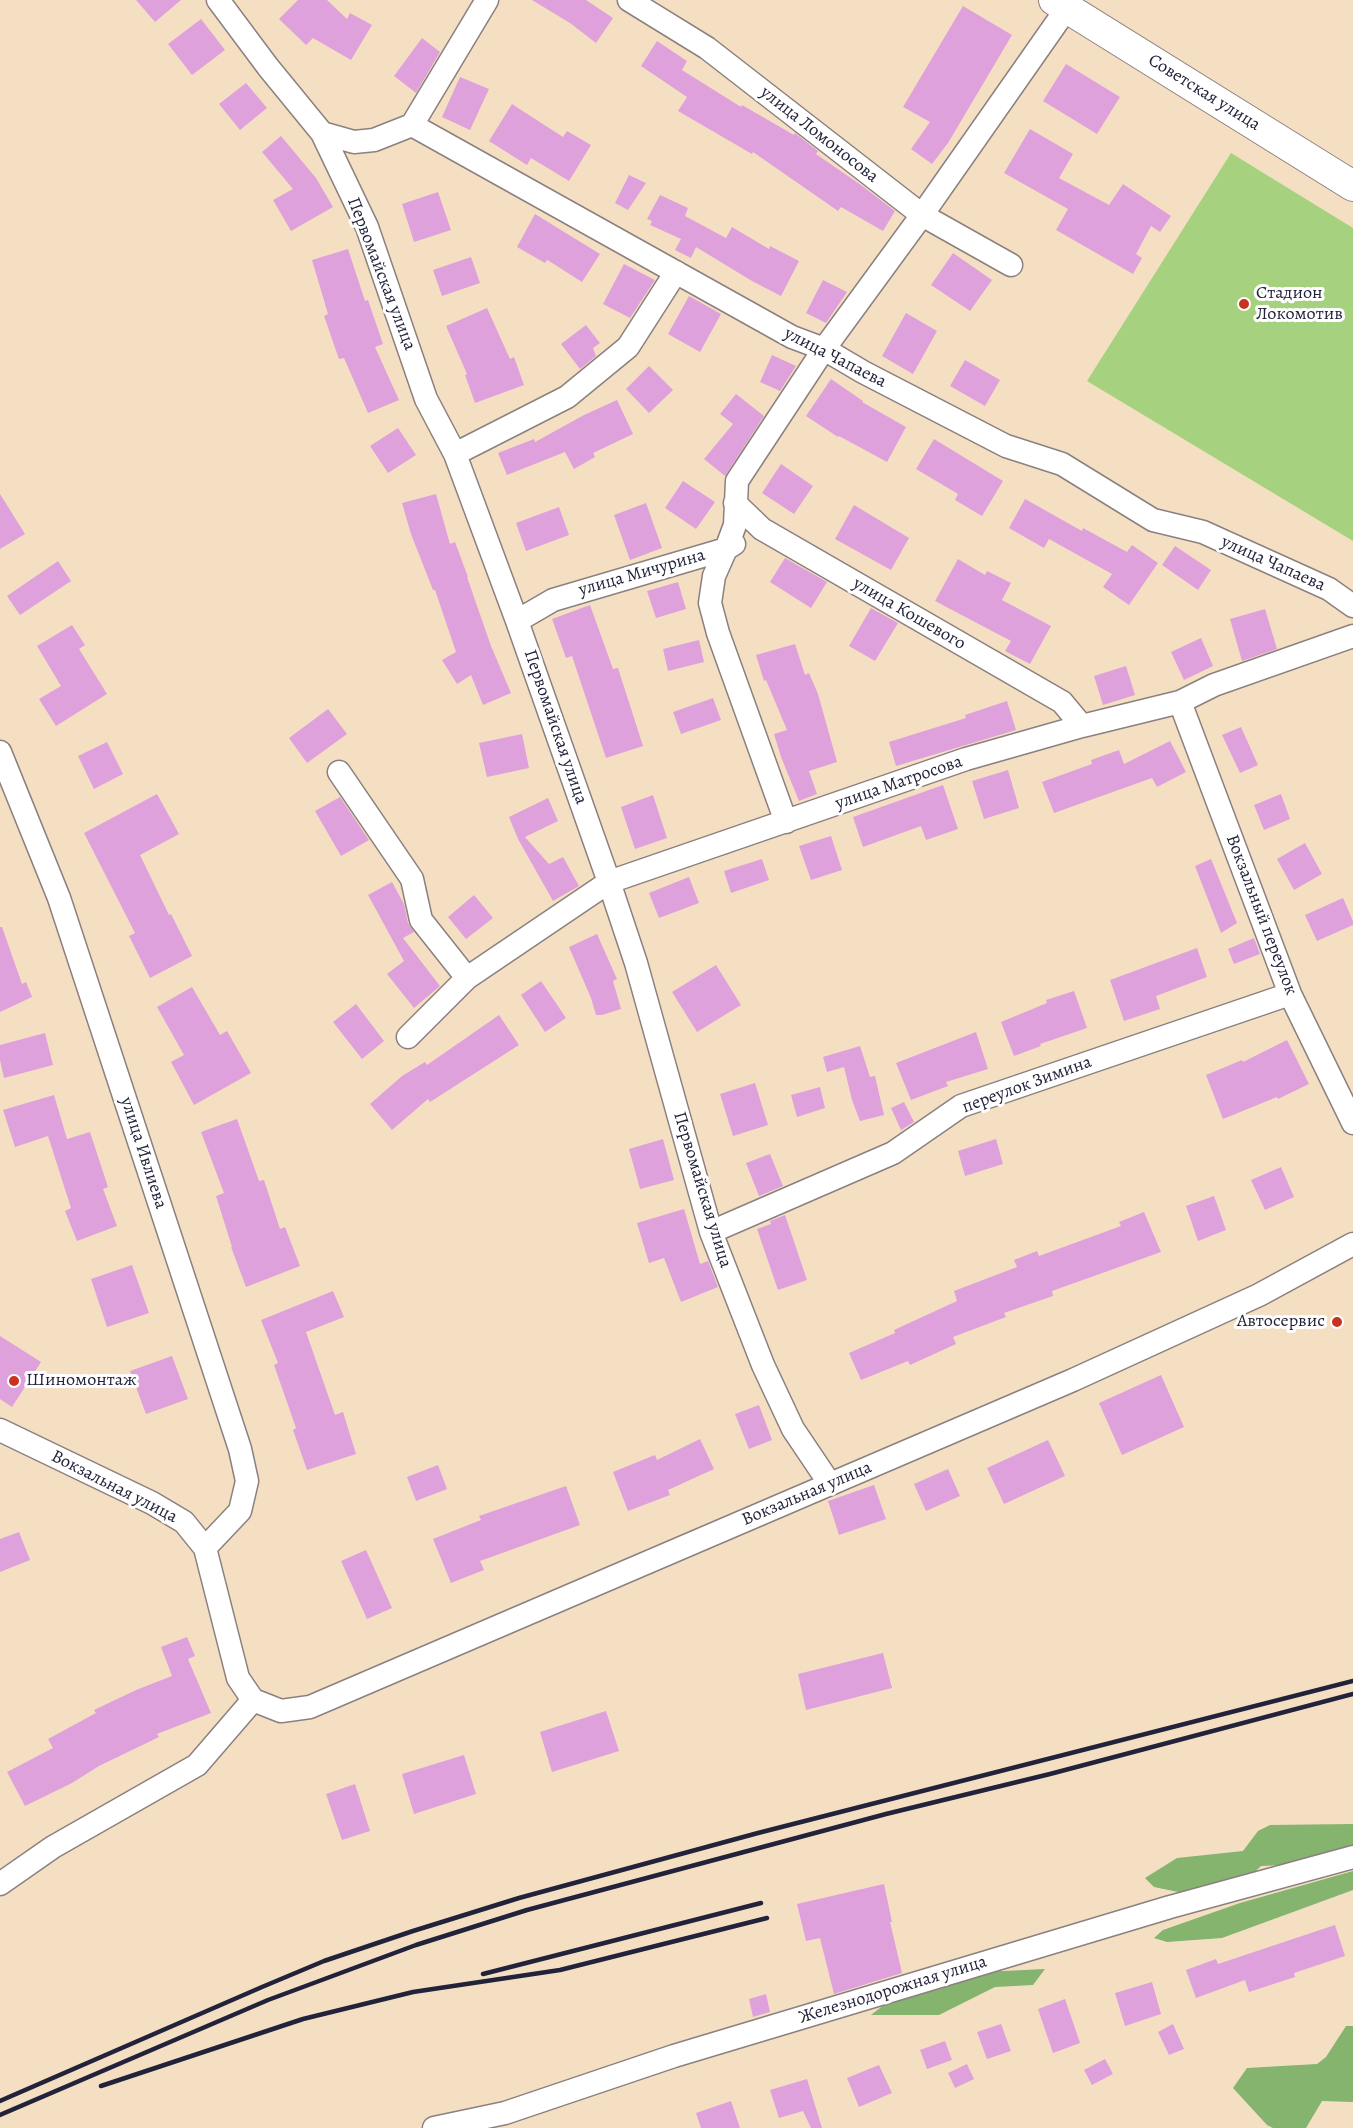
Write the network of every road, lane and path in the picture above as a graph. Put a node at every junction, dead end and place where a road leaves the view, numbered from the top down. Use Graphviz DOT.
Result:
graph roads {
  1 [pos="218,0"];
  2 [pos="487,0"];
  3 [pos="629,0"];
  4 [pos="1060,4"];
  5 [pos="412,124"];
  6 [pos="322,133"];
  7 [pos="1353,186"];
  8 [pos="922,215"];
  9 [pos="1011,265"];
  10 [pos="676,272"];
  11 [pos="824,349"];
  12 [pos="455,454"];
  13 [pos="735,503"];
  14 [pos="762,529"];
  15 [pos="726,549"];
  16 [pos="1353,606"];
  17 [pos="517,621"];
  18 [pos="1353,636"];
  19 [pos="1180,702"];
  20 [pos="1082,726"];
  21 [pos="0,752"];
  22 [pos="339,772"];
  23 [pos="786,822"];
  24 [pos="609,882"];
  25 [pos="467,978"];
  26 [pos="1290,994"];
  27 [pos="408,1037"];
  28 [pos="1353,1123"];
  29 [pos="711,1232"];
  30 [pos="1353,1244"];
  31 [pos="0,1430"];
  32 [pos="830,1484"];
  33 [pos="205,1548"];
  34 [pos="253,1700"];
  35 [pos="1353,1857"];
  36 [pos="0,1884"];
  37 [pos="434,2128"];
  1 -- 6 [label="street, Первомайская улица"];
  2 -- 5 [label="street"];
  3 -- 8 [label="street, улица Ломоносова"];
  4 -- 7 [label="main road, Советская улица"];
  4 -- 8 [label="street, улица Мичурина"];
  5 -- 6 [label="street"];
  5 -- 10 [label="street, улица Чапаева"];
  6 -- 12 [label="street, Первомайская улица"];
  8 -- 9 [label="street, улица Ломоносова"];
  8 -- 11 [label="street, улица Мичурина"];
  10 -- 11 [label="street, улица Чапаева"];
  10 -- 12 [label="street"];
  11 -- 13 [label="street, улица Мичурина"];
  11 -- 16 [label="street, улица Чапаева"];
  12 -- 17 [label="street, Первомайская улица"];
  13 -- 14 [label="street, улица Кошевого"];
  13 -- 15 [label="street, улица Мичурина"];
  14 -- 15 [label="street"];
  14 -- 20 [label="street, улица Кошевого"];
  15 -- 17 [label="street, улица Мичурина"];
  15 -- 23 [label="street"];
  17 -- 24 [label="street, Первомайская улица"];
  18 -- 19 [label="street, улица Матросова"];
  19 -- 20 [label="street, улица Матросова"];
  19 -- 26 [label="street, Вокзальный переулок"];
  20 -- 23 [label="street, улица Матросова"];
  21 -- 33 [label="street, улица Ивлиева"];
  22 -- 25 [label="street"];
  23 -- 24 [label="street, улица Матросова"];
  24 -- 25 [label="street, улица Матросова"];
  24 -- 29 [label="street, Первомайская улица"];
  25 -- 27 [label="street, улица Матросова"];
  26 -- 28 [label="street, Вокзальный переулок"];
  26 -- 29 [label="street, переулок Зимина"];
  29 -- 32 [label="street, Первомайская улица"];
  30 -- 32 [label="street, Вокзальная улица"];
  31 -- 33 [label="street, Вокзальная улица"];
  32 -- 34 [label="street, Вокзальная улица"];
  33 -- 34 [label="street, Вокзальная улица"];
  34 -- 36 [label="street"];
  35 -- 37 [label="street, Железнодорожная улица"];
}
